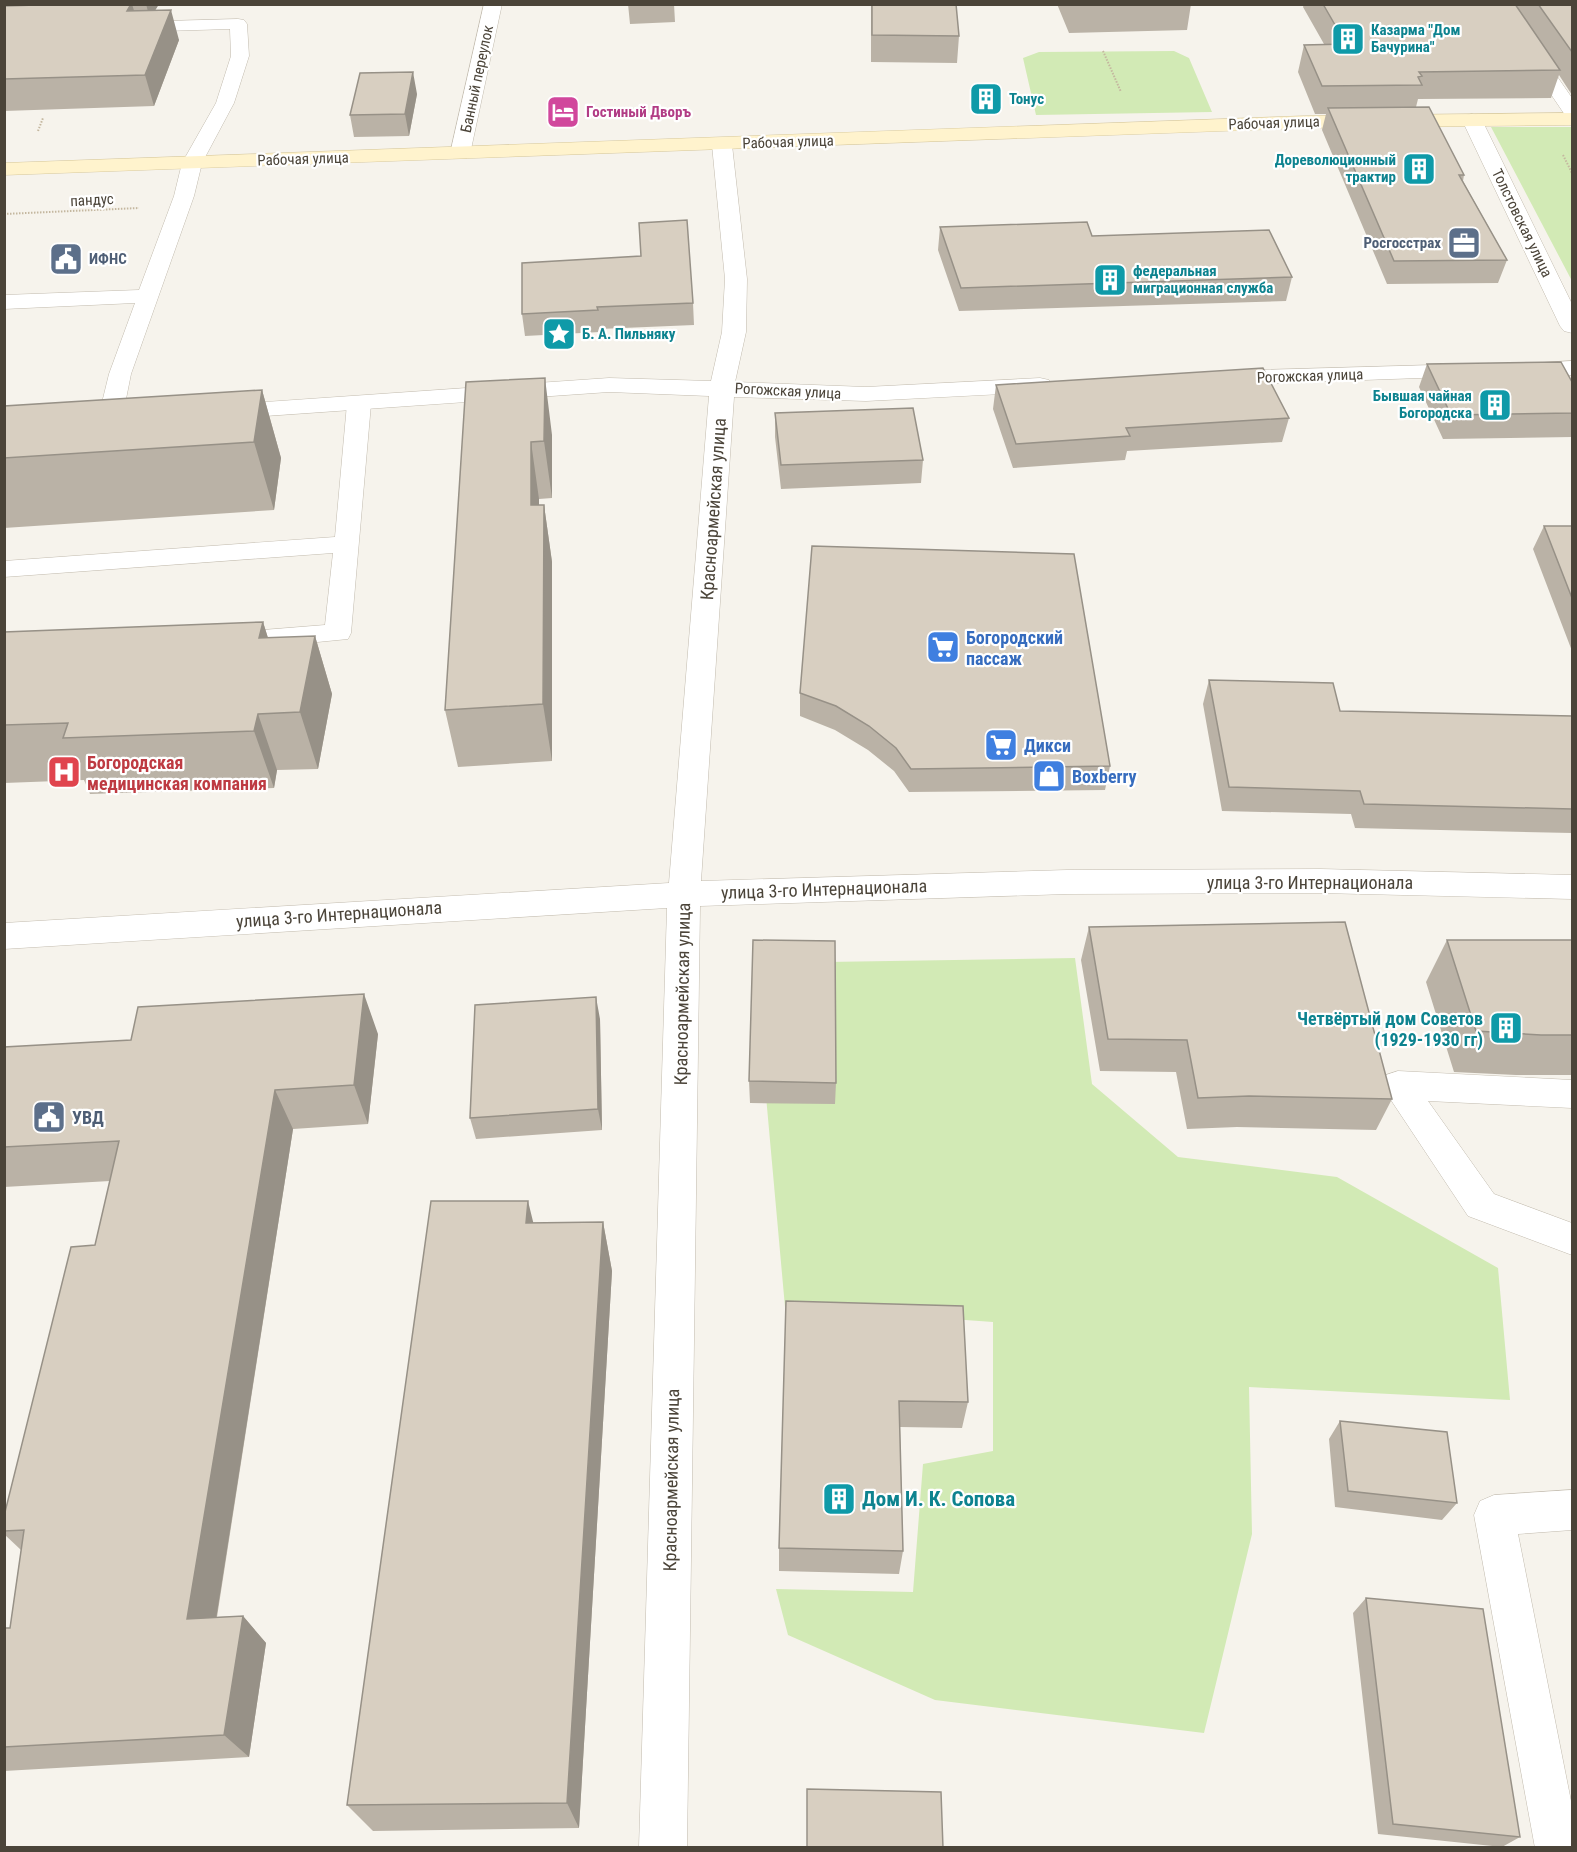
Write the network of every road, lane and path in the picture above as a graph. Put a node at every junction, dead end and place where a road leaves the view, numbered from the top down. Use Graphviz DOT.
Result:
graph roads {
  1 [pos="493,4"];
  2 [pos="110,27"];
  3 [pos="1519,33"];
  4 [pos="1103,51"];
  5 [pos="1121,92"];
  6 [pos="1572,111"];
  7 [pos="1572,119"];
  8 [pos="1472,120"];
  9 [pos="722,145"];
  10 [pos="460,154"];
  11 [pos="192,163"];
  12 [pos="4,169"];
  13 [pos="180,206"];
  14 [pos="4,214"];
  15 [pos="148,296"];
  16 [pos="4,302"];
  17 [pos="1572,326"];
  18 [pos="1572,368"];
  19 [pos="1203,379"];
  20 [pos="1062,384"];
  21 [pos="722,388"];
  22 [pos="359,404"];
  23 [pos="205,414"];
  24 [pos="110,419"];
  25 [pos="347,544"];
  26 [pos="4,569"];
  27 [pos="207,643"];
  28 [pos="1572,887"];
  29 [pos="684,894"];
  30 [pos="4,936"];
  31 [pos="1572,1094"];
  32 [pos="1572,1239"];
  33 [pos="1572,1510"];
  34 [pos="663,1848"];
  35 [pos="1558,1848"];
  1 -- 10 [label="street, Банный переулок"];
  2 -- 11 [label="lane"];
  3 -- 6 [label="lane"];
  4 -- 5 [label="path"];
  7 -- 8 [label="main road, Рабочая улица"];
  8 -- 9 [label="main road, Рабочая улица"];
  8 -- 17 [label="street, Толстовская улица"];
  9 -- 10 [label="main road, Рабочая улица"];
  9 -- 21 [label="street, Красноармейская улица"];
  10 -- 11 [label="main road, Рабочая улица"];
  11 -- 12 [label="main road, Рабочая улица"];
  11 -- 13 [label="lane"];
  13 -- 14 [label="path, пандус"];
  13 -- 15 [label="lane"];
  15 -- 16 [label="lane"];
  15 -- 24 [label="lane"];
  18 -- 19 [label="street, Рогожская улица"];
  20 -- 21 [label="street, Рогожская улица"];
  21 -- 22 [label="street, Рогожская улица"];
  21 -- 29 [label="street, Красноармейская улица"];
  22 -- 23 [label="street, Рогожская улица"];
  22 -- 25 [label="lane"];
  25 -- 26 [label="lane"];
  25 -- 27 [label="lane"];
  28 -- 29 [label="street, улица 3-го Интернационала"];
  29 -- 30 [label="street, улица 3-го Интернационала"];
  29 -- 34 [label="street, Красноармейская улица"];
  31 -- 32 [label="lane"];
  33 -- 35 [label="lane"];
}
